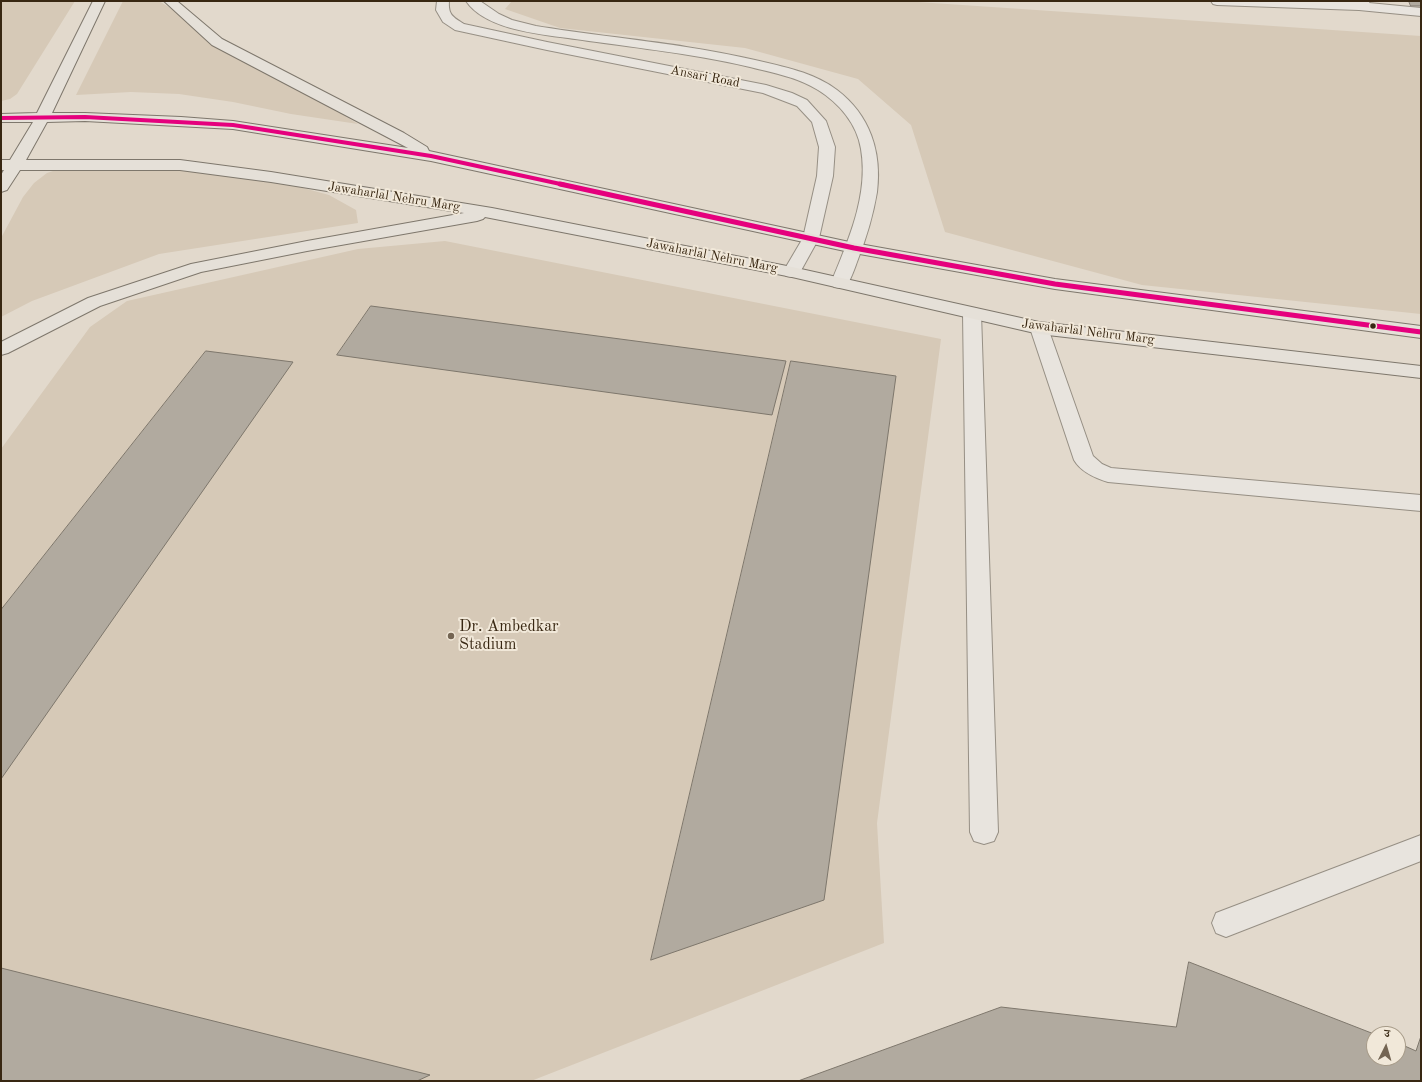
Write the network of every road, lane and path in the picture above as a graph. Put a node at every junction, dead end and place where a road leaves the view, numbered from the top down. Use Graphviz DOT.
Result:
graph roads {
  1 [pos="99,1"];
  2 [pos="170,1"];
  3 [pos="443,1"];
  4 [pos="472,1"];
  5 [pos="1217,1"];
  6 [pos="1362,3"];
  7 [pos="1421,12"];
  8 [pos="44,117"];
  9 [pos="1,118"];
  10 [pos="431,156"];
  11 [pos="8,165"];
  12 [pos="1,187"];
  13 [pos="492,213"];
  14 [pos="811,238"];
  15 [pos="854,248"];
  16 [pos="792,272"];
  17 [pos="840,283"];
  18 [pos="972,313"];
  19 [pos="1039,328"];
  20 [pos="1421,332"];
  21 [pos="1,349"];
  22 [pos="1421,372"];
  23 [pos="1421,502"];
  24 [pos="984,832"];
  25 [pos="1421,848"];
  26 [pos="1226,923"];
  1 -- 8 [label="main road"];
  2 -- 10 [label="main road"];
  3 -- 14 [label="street, Ansari Road"];
  4 -- 15 [label="street"];
  5 -- 6 [label="street"];
  6 -- 7 [label="street"];
  8 -- 9 [label="main road"];
  8 -- 10 [label="main road"];
  8 -- 11 [label="main road"];
  10 -- 14 [label="main road"];
  11 -- 12 [label="main road"];
  11 -- 13 [label="main road, Jawaharlal Nehru Marg"];
  13 -- 16 [label="main road, Jawaharlal Nehru Marg"];
  13 -- 21 [label="main road"];
  14 -- 15 [label="main road"];
  14 -- 16 [label="street, Ansari Road"];
  15 -- 17 [label="street"];
  15 -- 20 [label="main road"];
  16 -- 17 [label="main road, Jawaharlal Nehru Marg"];
  17 -- 18 [label="main road, Jawaharlal Nehru Marg"];
  18 -- 19 [label="main road, Jawaharlal Nehru Marg"];
  18 -- 24 [label="street"];
  19 -- 22 [label="main road, Jawaharlal Nehru Marg"];
  19 -- 23 [label="street"];
  25 -- 26 [label="street"];
}
